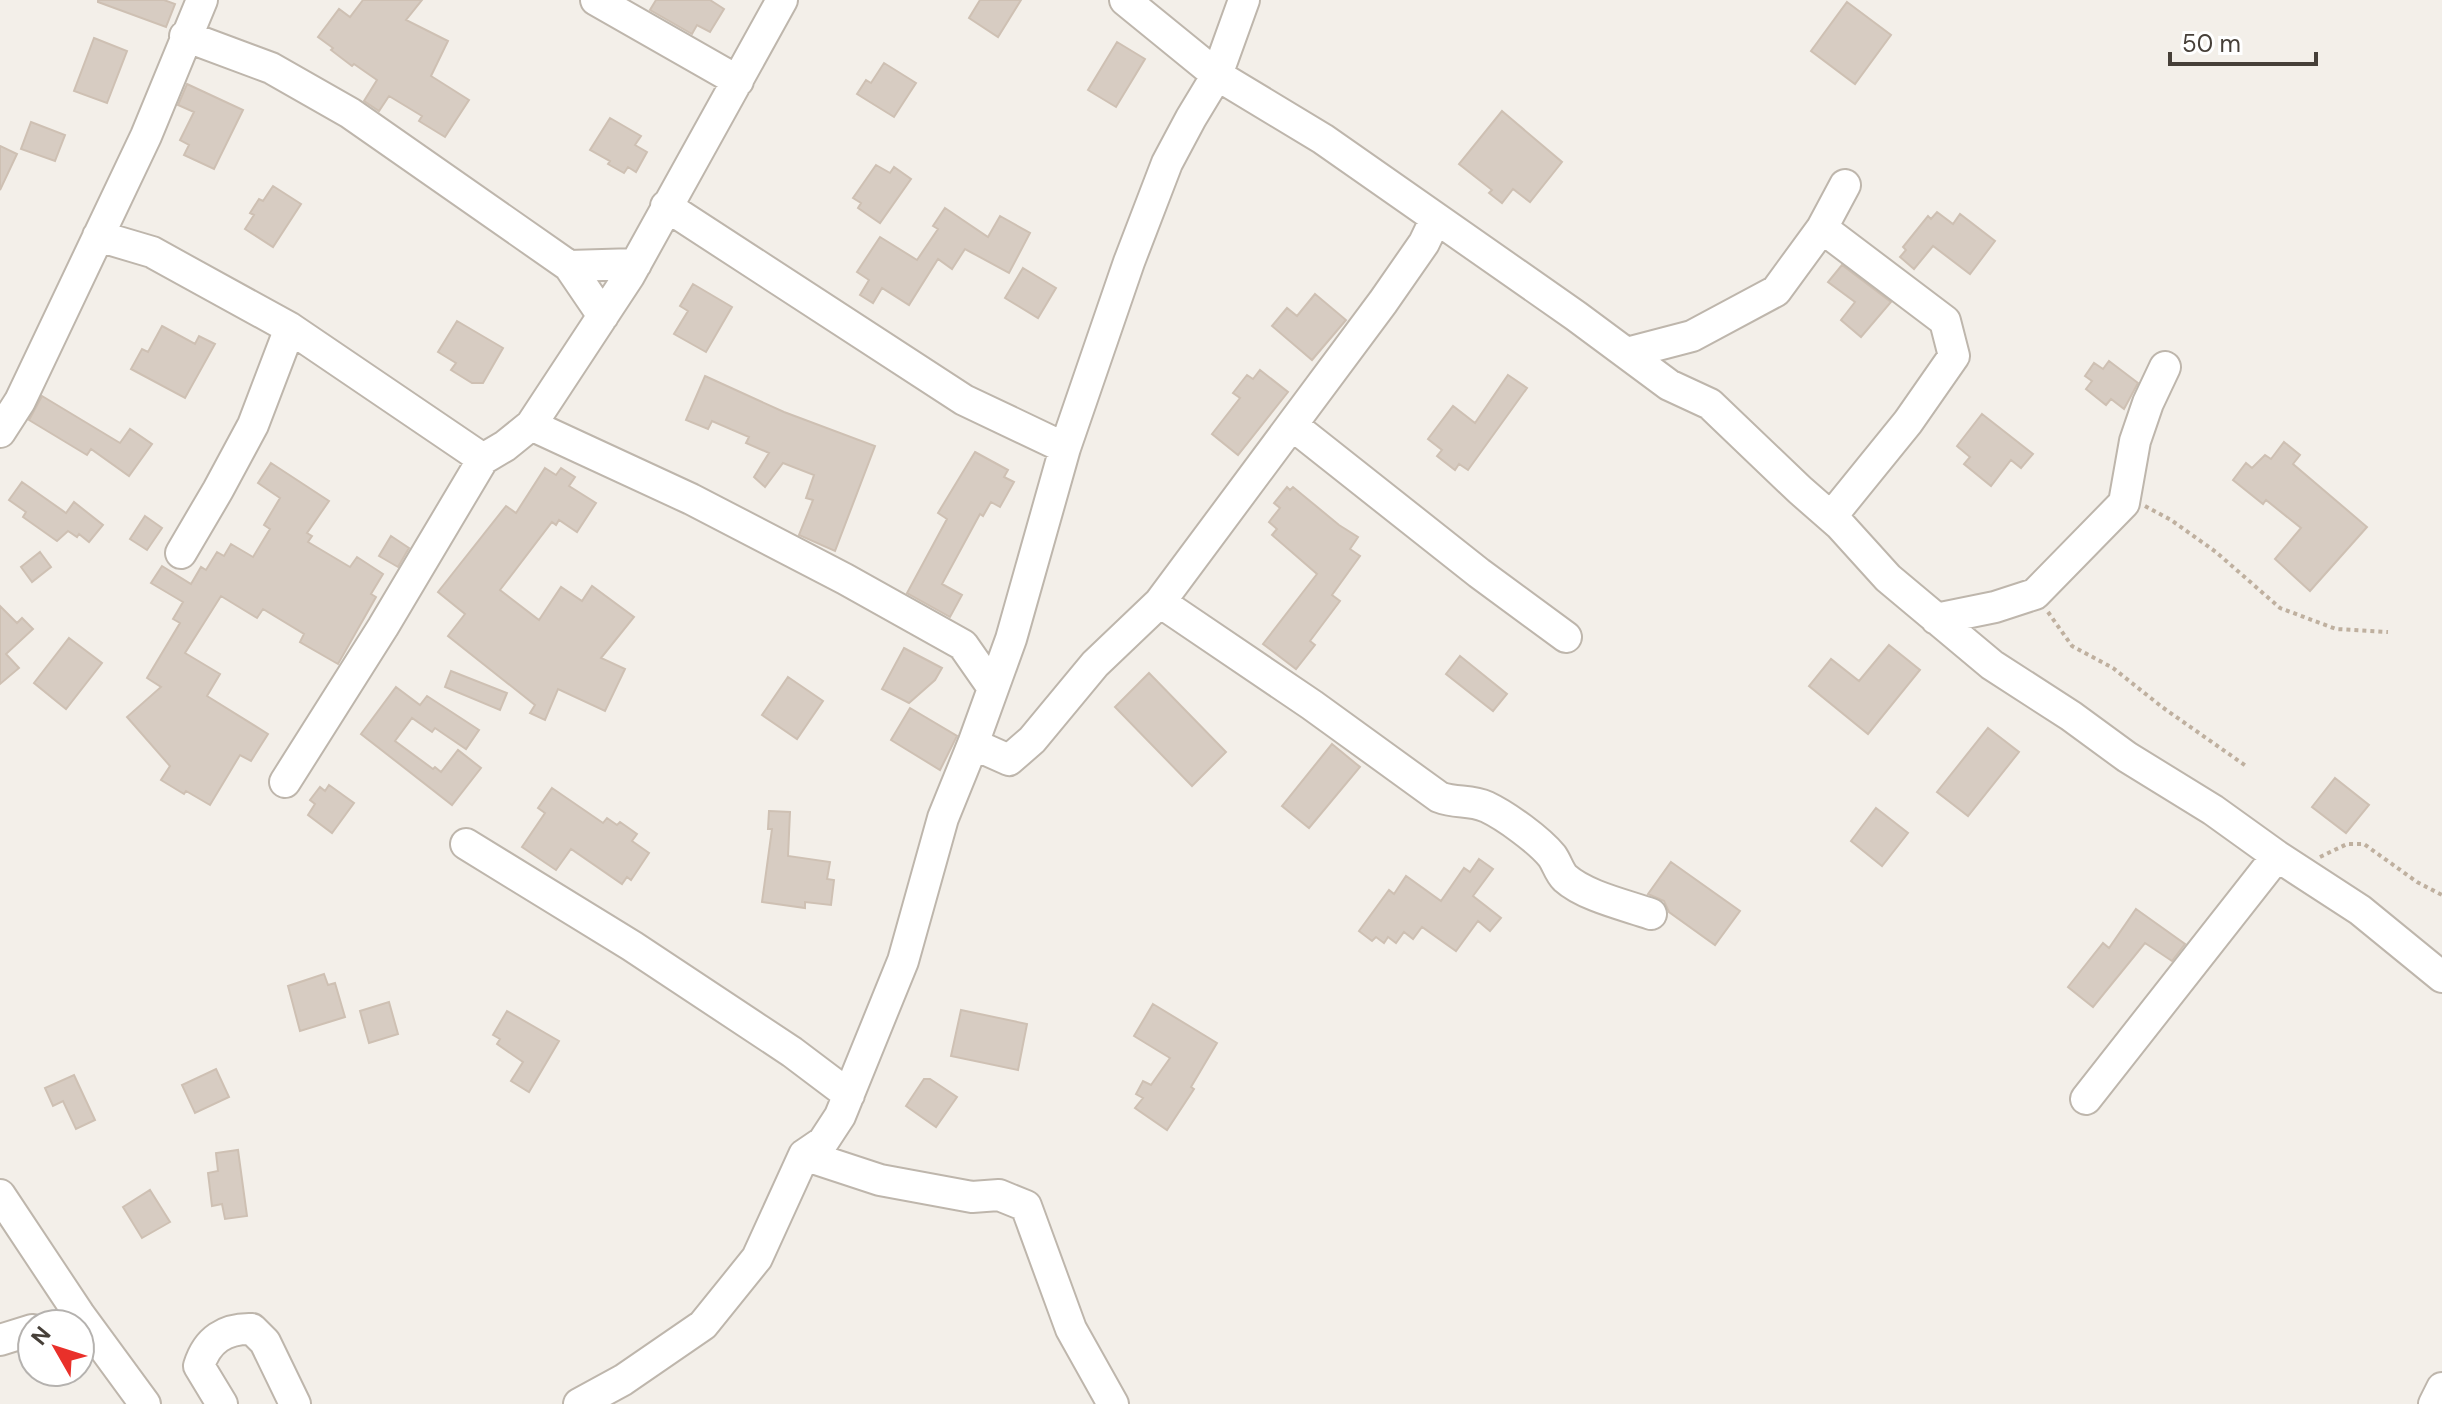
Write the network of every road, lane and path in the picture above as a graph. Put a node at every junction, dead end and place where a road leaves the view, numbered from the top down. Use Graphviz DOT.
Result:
graph roads {
  1 [pos="202,0"];
  2 [pos="596,0"];
  3 [pos="782,0"];
  4 [pos="1125,0"];
  5 [pos="1244,0"];
  6 [pos="185,36"];
  7 [pos="1217,75"];
  8 [pos="738,81"];
  9 [pos="1845,185"];
  10 [pos="666,206"];
  11 [pos="1436,218"];
  12 [pos="1822,228"];
  13 [pos="98,236"];
  14 [pos="636,264"];
  15 [pos="569,266"];
  16 [pos="603,316"];
  17 [pos="290,328"];
  18 [pos="1627,353"];
  19 [pos="2165,367"];
  20 [pos="531,425"];
  21 [pos="1292,425"];
  22 [pos="0,432"];
  23 [pos="1065,448"];
  24 [pos="483,459"];
  25 [pos="2125,496"];
  26 [pos="1831,517"];
  27 [pos="181,553"];
  28 [pos="2035,594"];
  29 [pos="1160,602"];
  30 [pos="1936,619"];
  31 [pos="2388,632"];
  32 [pos="1566,637"];
  33 [pos="1011,639"];
  34 [pos="963,645"];
  35 [pos="993,688"];
  36 [pos="973,744"];
  37 [pos="2246,766"];
  38 [pos="285,782"];
  39 [pos="466,844"];
  40 [pos="2286,862"];
  41 [pos="2442,895"];
  42 [pos="1651,914"];
  43 [pos="2442,977"];
  44 [pos="849,1095"];
  45 [pos="2086,1099"];
  46 [pos="804,1155"];
  47 [pos="0,1195"];
  48 [pos="75,1308"];
  49 [pos="96,1337"];
  50 [pos="2442,1388"];
  51 [pos="145,1404"];
  52 [pos="222,1404"];
  53 [pos="295,1404"];
  54 [pos="579,1404"];
  55 [pos="1113,1404"];
  56 [pos="2434,1404"];
  1 -- 6 [label="street"];
  2 -- 8 [label="street"];
  3 -- 8 [label="street"];
  4 -- 7 [label="street"];
  5 -- 7 [label="street"];
  6 -- 13 [label="street"];
  6 -- 15 [label="street"];
  7 -- 11 [label="street"];
  7 -- 23 [label="street"];
  8 -- 10 [label="street"];
  9 -- 12 [label="street"];
  10 -- 14 [label="street"];
  10 -- 23 [label="street"];
  11 -- 18 [label="street"];
  11 -- 21 [label="street"];
  12 -- 18 [label="street"];
  12 -- 26 [label="street"];
  13 -- 17 [label="street"];
  13 -- 22 [label="street"];
  14 -- 15 [label="street"];
  14 -- 16 [label="street"];
  15 -- 16 [label="street"];
  16 -- 20 [label="street"];
  17 -- 24 [label="street"];
  17 -- 27 [label="street"];
  18 -- 26 [label="street"];
  19 -- 25 [label="street"];
  20 -- 24 [label="street"];
  20 -- 34 [label="street"];
  21 -- 29 [label="street"];
  21 -- 32 [label="street"];
  23 -- 33 [label="street"];
  24 -- 38 [label="street"];
  25 -- 28 [label="street"];
  25 -- 31 [label="path"];
  26 -- 30 [label="street"];
  28 -- 30 [label="street"];
  28 -- 37 [label="path"];
  29 -- 36 [label="street"];
  29 -- 42 [label="street"];
  30 -- 40 [label="street"];
  33 -- 34 [label="street"];
  33 -- 35 [label="street"];
  34 -- 35 [label="street"];
  35 -- 36 [label="street"];
  36 -- 44 [label="street"];
  39 -- 44 [label="street"];
  40 -- 41 [label="path"];
  40 -- 43 [label="street"];
  40 -- 45 [label="street"];
  44 -- 46 [label="street"];
  46 -- 54 [label="street"];
  46 -- 55 [label="street"];
  47 -- 48 [label="street"];
  49 -- 51 [label="street"];
  50 -- 56 [label="street"];
  52 -- 53 [label="street"];
}
